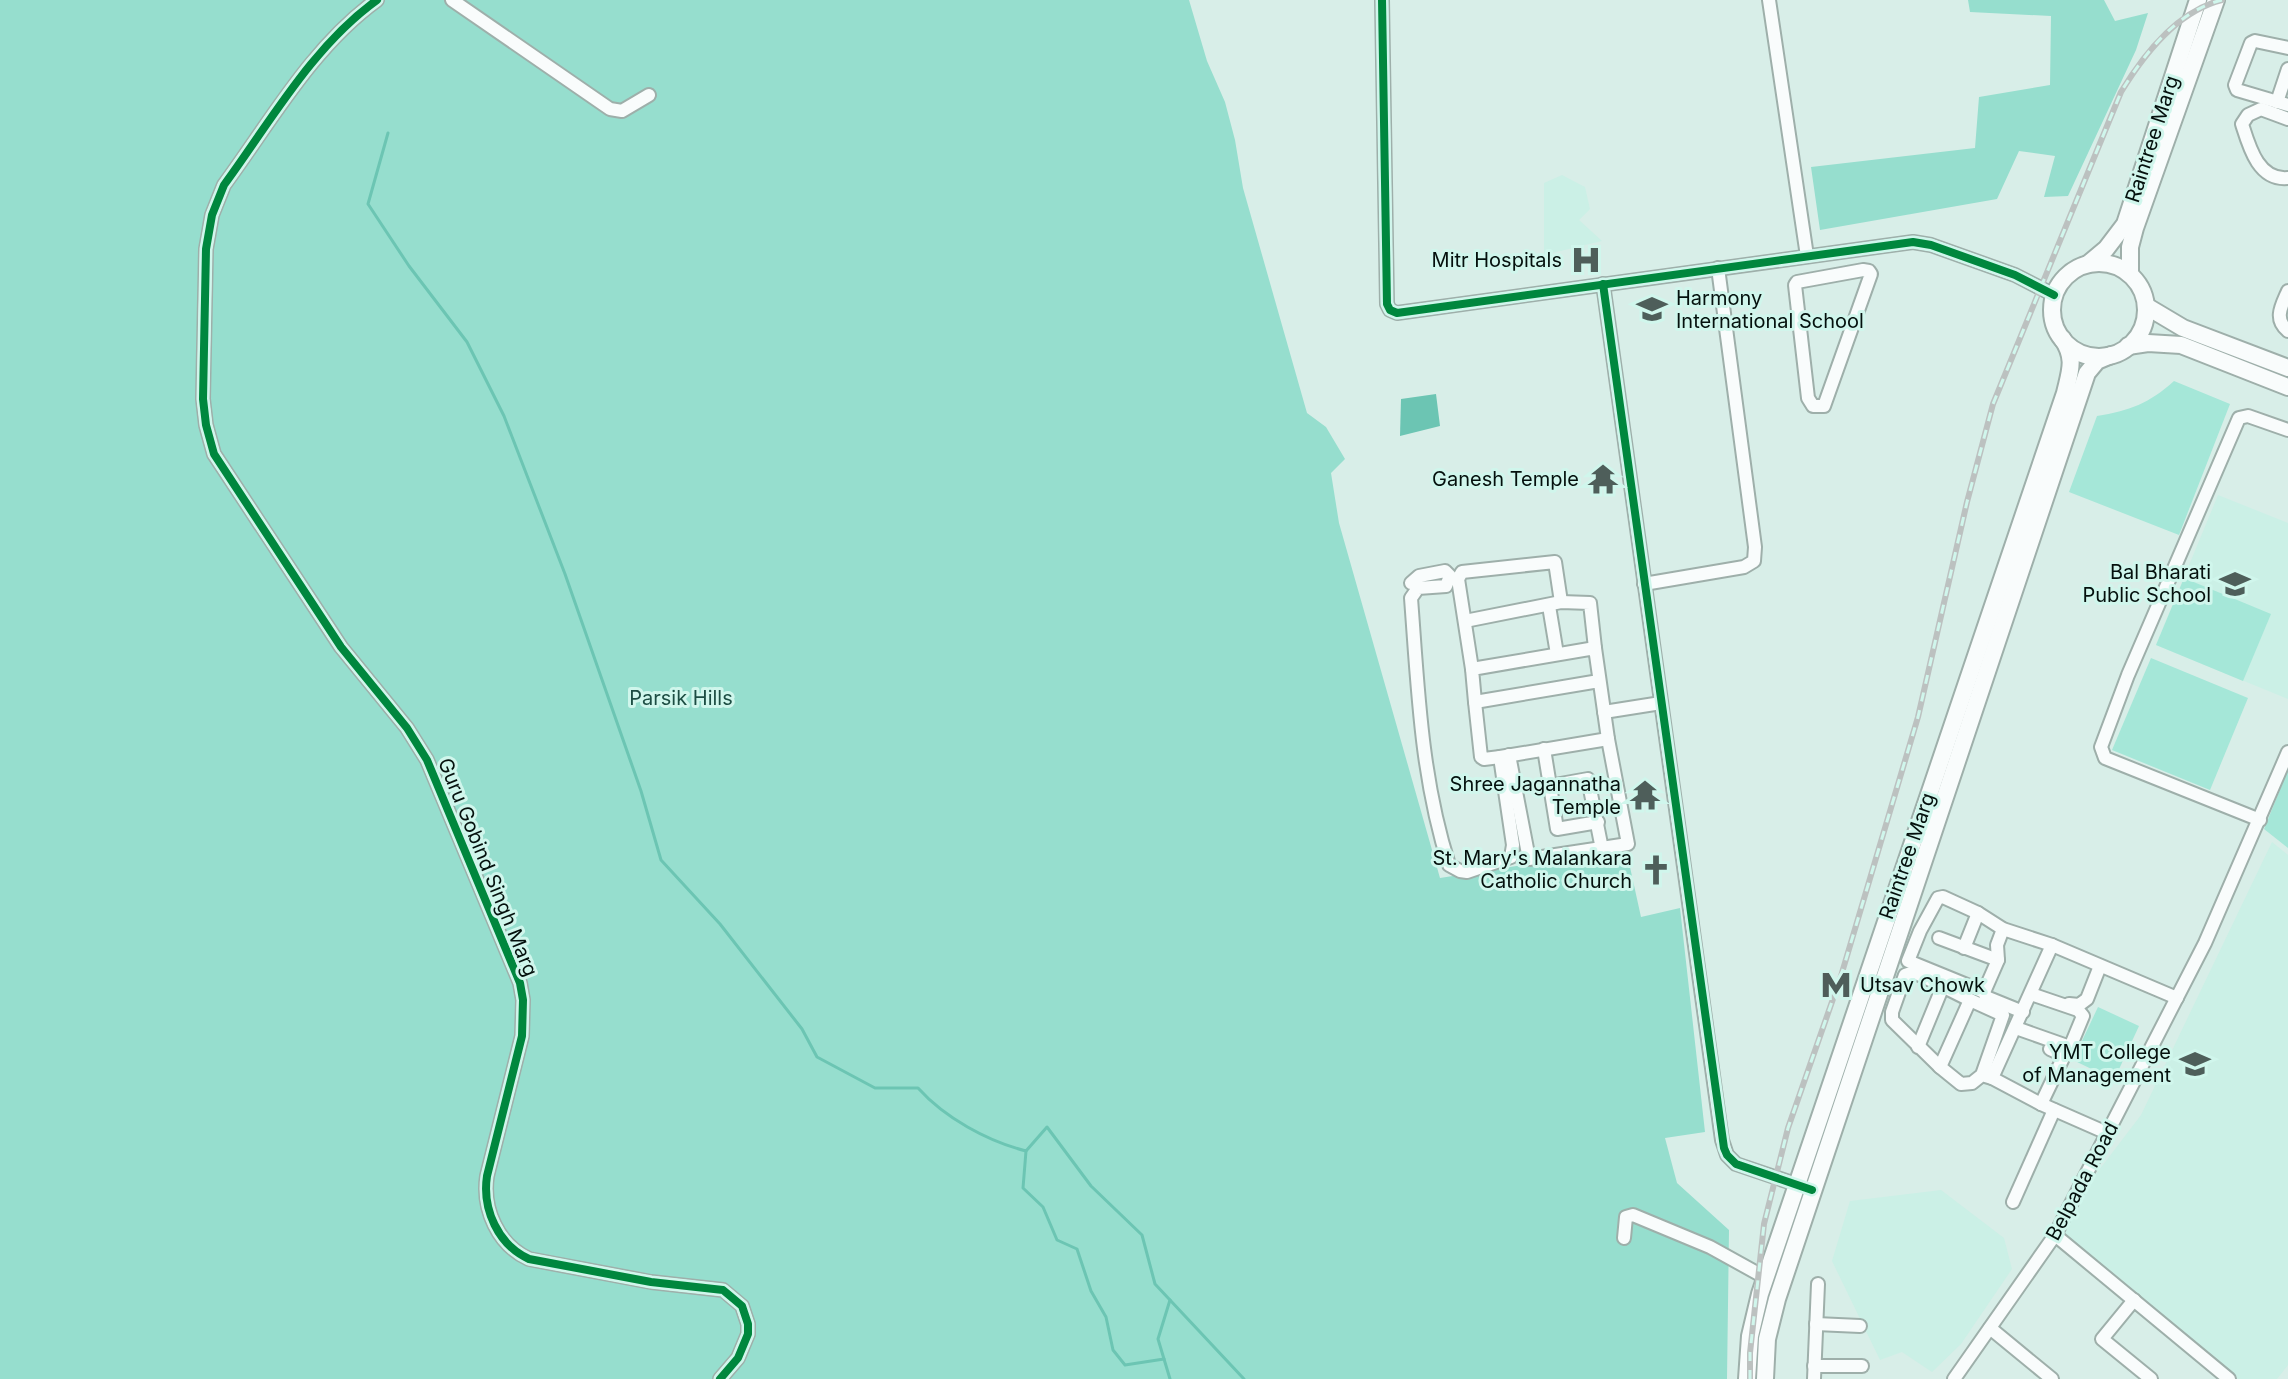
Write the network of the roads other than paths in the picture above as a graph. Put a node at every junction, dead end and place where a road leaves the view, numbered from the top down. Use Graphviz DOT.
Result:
graph roads {
  1 [pos="377,0"];
  2 [pos="452,0"];
  3 [pos="1382,0"];
  4 [pos="1769,0"];
  5 [pos="2198,0"];
  6 [pos="2216,0"];
  7 [pos="2288,48"];
  8 [pos="2288,69"];
  9 [pos="649,95"];
  10 [pos="2282,104"];
  11 [pos="2288,119"];
  12 [pos="2288,178"];
  13 [pos="1807,256"];
  14 [pos="2087,265"];
  15 [pos="1718,268"];
  16 [pos="2130,274"];
  17 [pos="1603,284"];
  18 [pos="2288,291"];
  19 [pos="2054,295"];
  20 [pos="2146,306"];
  21 [pos="2288,331"];
  22 [pos="2062,338"];
  23 [pos="2128,346"];
  24 [pos="1804,354"];
  25 [pos="2111,355"];
  26 [pos="2288,368"];
  27 [pos="2288,387"];
  28 [pos="2288,430"];
  29 [pos="1411,583"];
  30 [pos="1644,584"];
  31 [pos="1555,604"];
  32 [pos="1465,621"];
  33 [pos="1595,648"];
  34 [pos="1557,654"];
  35 [pos="1472,669"];
  36 [pos="1599,681"];
  37 [pos="1475,702"];
  38 [pos="1661,703"];
  39 [pos="1604,712"];
  40 [pos="1608,739"];
  41 [pos="1544,749"];
  42 [pos="2288,752"];
  43 [pos="1504,756"];
  44 [pos="1549,786"];
  45 [pos="2260,820"];
  46 [pos="1598,822"];
  47 [pos="1602,849"];
  48 [pos="1978,913"];
  49 [pos="2003,929"];
  50 [pos="1939,938"];
  51 [pos="2052,945"];
  52 [pos="1964,948"];
  53 [pos="1998,960"];
  54 [pos="2100,966"];
  55 [pos="1943,986"];
  56 [pos="1984,992"];
  57 [pos="2032,992"];
  58 [pos="2177,998"];
  59 [pos="1970,1000"];
  60 [pos="2003,1018"];
  61 [pos="2018,1025"];
  62 [pos="1918,1047"];
  63 [pos="1940,1067"];
  64 [pos="1987,1076"];
  65 [pos="2048,1104"];
  66 [pos="2107,1133"];
  67 [pos="1804,1187"];
  68 [pos="2013,1202"];
  69 [pos="2055,1235"];
  70 [pos="1624,1238"];
  71 [pos="1766,1278"];
  72 [pos="1818,1284"];
  73 [pos="2134,1300"];
  74 [pos="1816,1324"];
  75 [pos="1860,1326"];
  76 [pos="1990,1328"];
  77 [pos="1862,1366"];
  78 [pos="1814,1372"];
  79 [pos="720,1379"];
  80 [pos="1747,1379"];
  81 [pos="1765,1379"];
  82 [pos="1954,1379"];
  83 [pos="2052,1379"];
  84 [pos="2151,1379"];
  85 [pos="2229,1379"];
  1 -- 79 [label="street, Guru Gobind Singh Marg"];
  2 -- 9 [label="street"];
  3 -- 17 [label="street"];
  4 -- 13 [label="street"];
  5 -- 14 [label="main road, Raintree Marg"];
  6 -- 16 [label="main road, Raintree Marg"];
  7 -- 10 [label="street"];
  8 -- 10 [label="street"];
  11 -- 12 [label="street"];
  13 -- 15 [label="street"];
  13 -- 19 [label="street"];
  14 -- 16 [label="main road"];
  14 -- 19 [label="main road"];
  15 -- 17 [label="street"];
  15 -- 30 [label="street"];
  16 -- 20 [label="main road"];
  17 -- 30 [label="street"];
  18 -- 21 [label="street"];
  19 -- 22 [label="main road"];
  20 -- 23 [label="main road"];
  20 -- 26 [label="main road"];
  22 -- 25 [label="main road"];
  22 -- 67 [label="main road, Raintree Marg"];
  23 -- 25 [label="main road"];
  23 -- 27 [label="main road"];
  24 -- 24 [label="street"];
  25 -- 67 [label="main road, Raintree Marg"];
  28 -- 45 [label="street"];
  29 -- 43 [label="street"];
  30 -- 38 [label="street"];
  31 -- 32 [label="street"];
  31 -- 32 [label="street"];
  31 -- 33 [label="street"];
  31 -- 34 [label="street"];
  32 -- 35 [label="street"];
  33 -- 34 [label="street"];
  33 -- 36 [label="street"];
  34 -- 35 [label="street"];
  35 -- 37 [label="street"];
  36 -- 37 [label="street"];
  36 -- 39 [label="street"];
  37 -- 43 [label="street"];
  38 -- 39 [label="street"];
  38 -- 67 [label="street"];
  39 -- 40 [label="street"];
  40 -- 41 [label="street"];
  40 -- 47 [label="street"];
  41 -- 43 [label="street"];
  41 -- 44 [label="street"];
  42 -- 45 [label="street, Belpada Road"];
  43 -- 47 [label="street"];
  44 -- 46 [label="street"];
  44 -- 46 [label="street"];
  45 -- 58 [label="street, Belpada Road"];
  46 -- 47 [label="street"];
  48 -- 49 [label="street"];
  48 -- 52 [label="street"];
  48 -- 56 [label="street"];
  49 -- 51 [label="street"];
  49 -- 53 [label="street"];
  50 -- 52 [label="street"];
  51 -- 54 [label="street"];
  51 -- 57 [label="street"];
  52 -- 53 [label="street"];
  53 -- 56 [label="street"];
  54 -- 57 [label="street"];
  54 -- 58 [label="street"];
  55 -- 59 [label="street"];
  55 -- 62 [label="street"];
  55 -- 62 [label="street"];
  56 -- 61 [label="street"];
  57 -- 61 [label="street"];
  57 -- 61 [label="street"];
  58 -- 66 [label="street, Belpada Road"];
  59 -- 60 [label="street"];
  59 -- 63 [label="street"];
  60 -- 61 [label="street"];
  60 -- 64 [label="street"];
  61 -- 64 [label="street"];
  61 -- 65 [label="street"];
  62 -- 63 [label="street"];
  63 -- 64 [label="street"];
  64 -- 65 [label="street"];
  65 -- 66 [label="street"];
  65 -- 68 [label="street"];
  66 -- 69 [label="street, Belpada Road"];
  67 -- 71 [label="main road, Raintree Marg"];
  67 -- 81 [label="main road, Raintree Marg"];
  69 -- 73 [label="street"];
  69 -- 76 [label="street, Belpada Road"];
  70 -- 71 [label="street"];
  71 -- 80 [label="main road, Raintree Marg"];
  72 -- 74 [label="street"];
  73 -- 84 [label="street"];
  73 -- 85 [label="street"];
  74 -- 75 [label="street"];
  74 -- 78 [label="street"];
  76 -- 82 [label="street, Belpada Road"];
  76 -- 83 [label="street"];
  77 -- 78 [label="street"];
}
